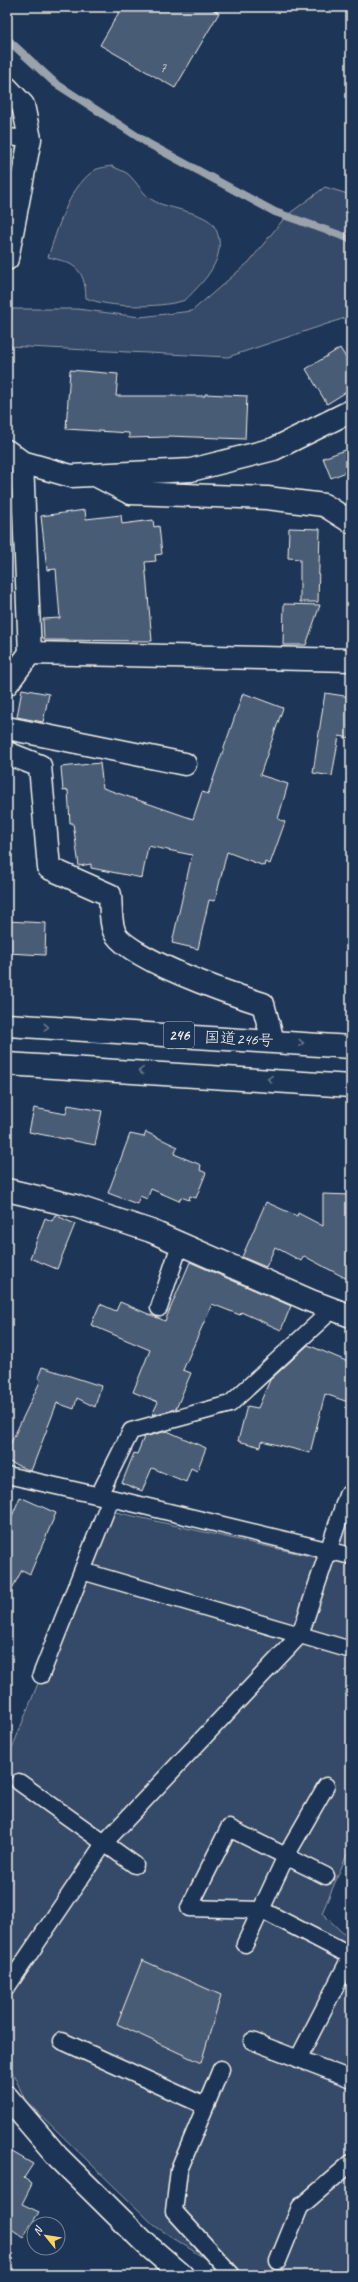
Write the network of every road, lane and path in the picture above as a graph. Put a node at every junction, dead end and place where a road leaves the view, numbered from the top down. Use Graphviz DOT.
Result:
graph roads {
  1 [pos="7,88"];
  2 [pos="7,137"];
  3 [pos="30,139"];
  4 [pos="7,259"];
  5 [pos="351,411"];
  6 [pos="15,457"];
  7 [pos="96,476"];
  8 [pos="351,522"];
  9 [pos="30,654"];
  10 [pos="351,660"];
  11 [pos="7,684"];
  12 [pos="7,728"];
  13 [pos="7,753"];
  14 [pos="185,764"];
  15 [pos="7,1025"];
  16 [pos="274,1041"];
  17 [pos="351,1047"];
  18 [pos="7,1064"];
  19 [pos="351,1086"];
  20 [pos="7,1190"];
  21 [pos="180,1244"];
  22 [pos="159,1308"];
  23 [pos="342,1313"];
  24 [pos="7,1474"];
  25 [pos="351,1496"];
  26 [pos="105,1497"];
  27 [pos="329,1549"];
  28 [pos="351,1556"];
  29 [pos="82,1571"];
  30 [pos="300,1635"];
  31 [pos="351,1650"];
  32 [pos="41,1675"];
  33 [pos="19,1782"];
  34 [pos="326,1786"];
  35 [pos="105,1842"];
  36 [pos="286,1856"];
  37 [pos="135,1865"];
  38 [pos="326,1876"];
  39 [pos="262,1910"];
  40 [pos="245,1944"];
  41 [pos="7,1987"];
  42 [pos="62,2041"];
  43 [pos="252,2041"];
  44 [pos="298,2059"];
  45 [pos="221,2069"];
  46 [pos="351,2079"];
  47 [pos="7,2098"];
  48 [pos="205,2106"];
  49 [pos="351,2163"];
  50 [pos="278,2261"];
  51 [pos="182,2275"];
  52 [pos="232,2275"];
  1 -- 3 [label="main road"];
  2 -- 3 [label="lane"];
  3 -- 4 [label="main road"];
  5 -- 7 [label="main road"];
  6 -- 7 [label="main road"];
  6 -- 9 [label="main road"];
  7 -- 8 [label="main road"];
  9 -- 10 [label="main road"];
  9 -- 11 [label="main road"];
  12 -- 14 [label="main road"];
  13 -- 16 [label="main road"];
  15 -- 16 [label="main road, 国道246号 / 246, one-way"];
  16 -- 17 [label="main road, 国道246号 / 246, one-way"];
  19 -- 18 [label="main road, one-way"];
  20 -- 21 [label="main road"];
  21 -- 22 [label="lane"];
  21 -- 23 [label="main road"];
  23 -- 26 [label="lane"];
  24 -- 26 [label="lane"];
  25 -- 27 [label="lane"];
  26 -- 27 [label="lane"];
  26 -- 29 [label="lane"];
  27 -- 28 [label="lane"];
  27 -- 30 [label="lane"];
  29 -- 30 [label="lane"];
  29 -- 32 [label="lane"];
  30 -- 31 [label="lane"];
  30 -- 35 [label="lane"];
  33 -- 35 [label="lane"];
  34 -- 36 [label="lane"];
  35 -- 37 [label="lane"];
  35 -- 41 [label="lane"];
  36 -- 38 [label="lane"];
  36 -- 39 [label="lane"];
  36 -- 39 [label="lane"];
  39 -- 40 [label="lane"];
  39 -- 44 [label="lane"];
  42 -- 48 [label="lane"];
  43 -- 44 [label="lane"];
  44 -- 46 [label="lane"];
  45 -- 48 [label="lane"];
  47 -- 51 [label="main road"];
  48 -- 52 [label="lane"];
  49 -- 50 [label="lane"];
}
